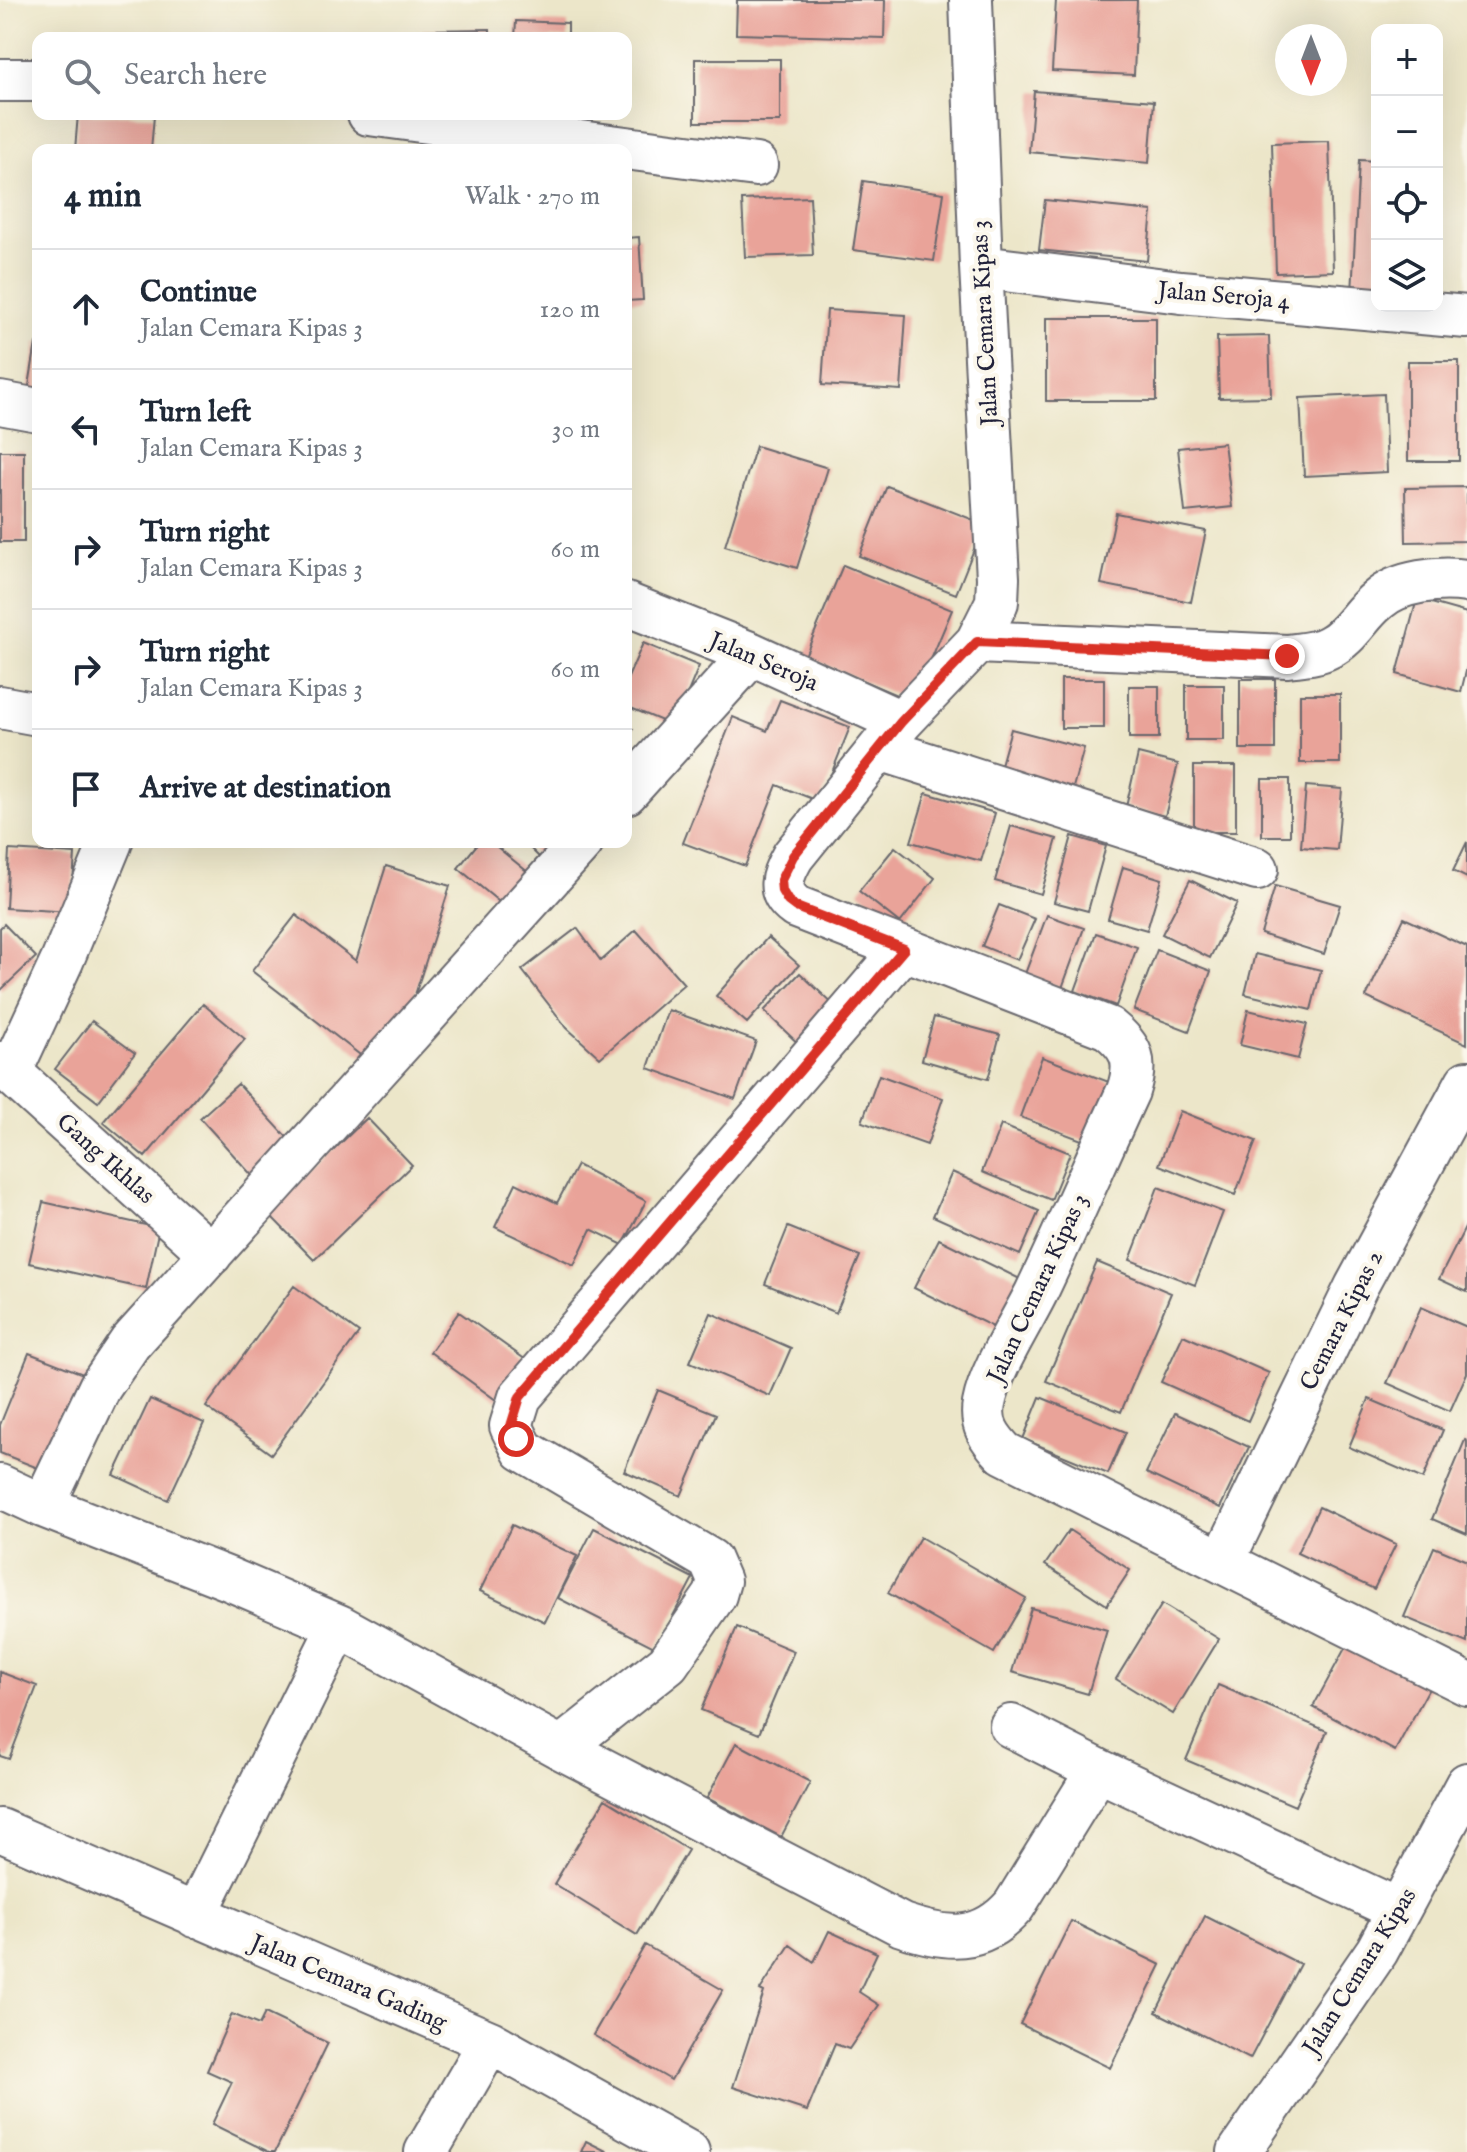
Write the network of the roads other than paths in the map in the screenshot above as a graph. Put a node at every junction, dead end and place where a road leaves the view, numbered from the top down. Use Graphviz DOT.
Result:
graph roads {
  1 [pos="971,0"];
  2 [pos="0,80"];
  3 [pos="32,80"];
  4 [pos="397,120"];
  5 [pos="495,141"];
  6 [pos="528,144"];
  7 [pos="632,154"];
  8 [pos="756,165"];
  9 [pos="981,267"];
  10 [pos="1467,317"];
  11 [pos="0,403"];
  12 [pos="32,409"];
  13 [pos="1467,581"];
  14 [pos="632,606"];
  15 [pos="977,642"];
  16 [pos="752,654"];
  17 [pos="0,707"];
  18 [pos="32,713"];
  19 [pos="890,735"];
  20 [pos="632,786"];
  21 [pos="109,848"];
  22 [pos="577,848"];
  23 [pos="1257,869"];
  24 [pos="904,949"];
  25 [pos="6,1067"];
  26 [pos="1467,1082"];
  27 [pos="211,1254"];
  28 [pos="0,1486"];
  29 [pos="43,1506"];
  30 [pos="1223,1561"];
  31 [pos="339,1626"];
  32 [pos="1467,1684"];
  33 [pos="1011,1726"];
  34 [pos="561,1748"];
  35 [pos="1098,1770"];
  36 [pos="1467,1784"];
  37 [pos="0,1830"];
  38 [pos="1454,1841"];
  39 [pos="1399,1910"];
  40 [pos="195,1916"];
  41 [pos="490,2042"];
  42 [pos="426,2152"];
  43 [pos="688,2152"];
  44 [pos="1239,2152"];
  1 -- 9 [label="street, Jalan Cemara Kipas 3"];
  2 -- 3 [label="street"];
  4 -- 5 [label="street"];
  5 -- 6 [label="street"];
  7 -- 8 [label="street"];
  9 -- 10 [label="street, Jalan Seroja 4"];
  9 -- 15 [label="street, Jalan Cemara Kipas 3"];
  11 -- 12 [label="street"];
  13 -- 15 [label="street"];
  14 -- 16 [label="street, Jalan Seroja"];
  15 -- 19 [label="street, Jalan Cemara Kipas 3"];
  16 -- 19 [label="street, Jalan Seroja"];
  16 -- 20 [label="street"];
  17 -- 18 [label="street"];
  19 -- 23 [label="street, Jalan Seroja"];
  19 -- 24 [label="street, Jalan Cemara Kipas 3"];
  21 -- 25 [label="street"];
  22 -- 27 [label="street"];
  24 -- 30 [label="street, Jalan Cemara Kipas 3"];
  24 -- 34 [label="street"];
  25 -- 27 [label="street, Gang Ikhlas"];
  26 -- 30 [label="street, Cemara Kipas 2"];
  27 -- 29 [label="street"];
  28 -- 29 [label="street"];
  29 -- 31 [label="street"];
  30 -- 32 [label="street, Jalan Cemara Kipas 3"];
  31 -- 34 [label="street"];
  31 -- 40 [label="street"];
  33 -- 35 [label="street"];
  34 -- 35 [label="street"];
  35 -- 39 [label="street"];
  36 -- 38 [label="street, Jalan Cemara Kipas"];
  37 -- 40 [label="street, Jalan Cemara Gading"];
  38 -- 39 [label="street, Jalan Cemara Kipas"];
  39 -- 44 [label="street, Jalan Cemara Kipas"];
  40 -- 41 [label="street, Jalan Cemara Gading"];
  41 -- 42 [label="street"];
  41 -- 43 [label="street, Jalan Cemara Gading"];
}
